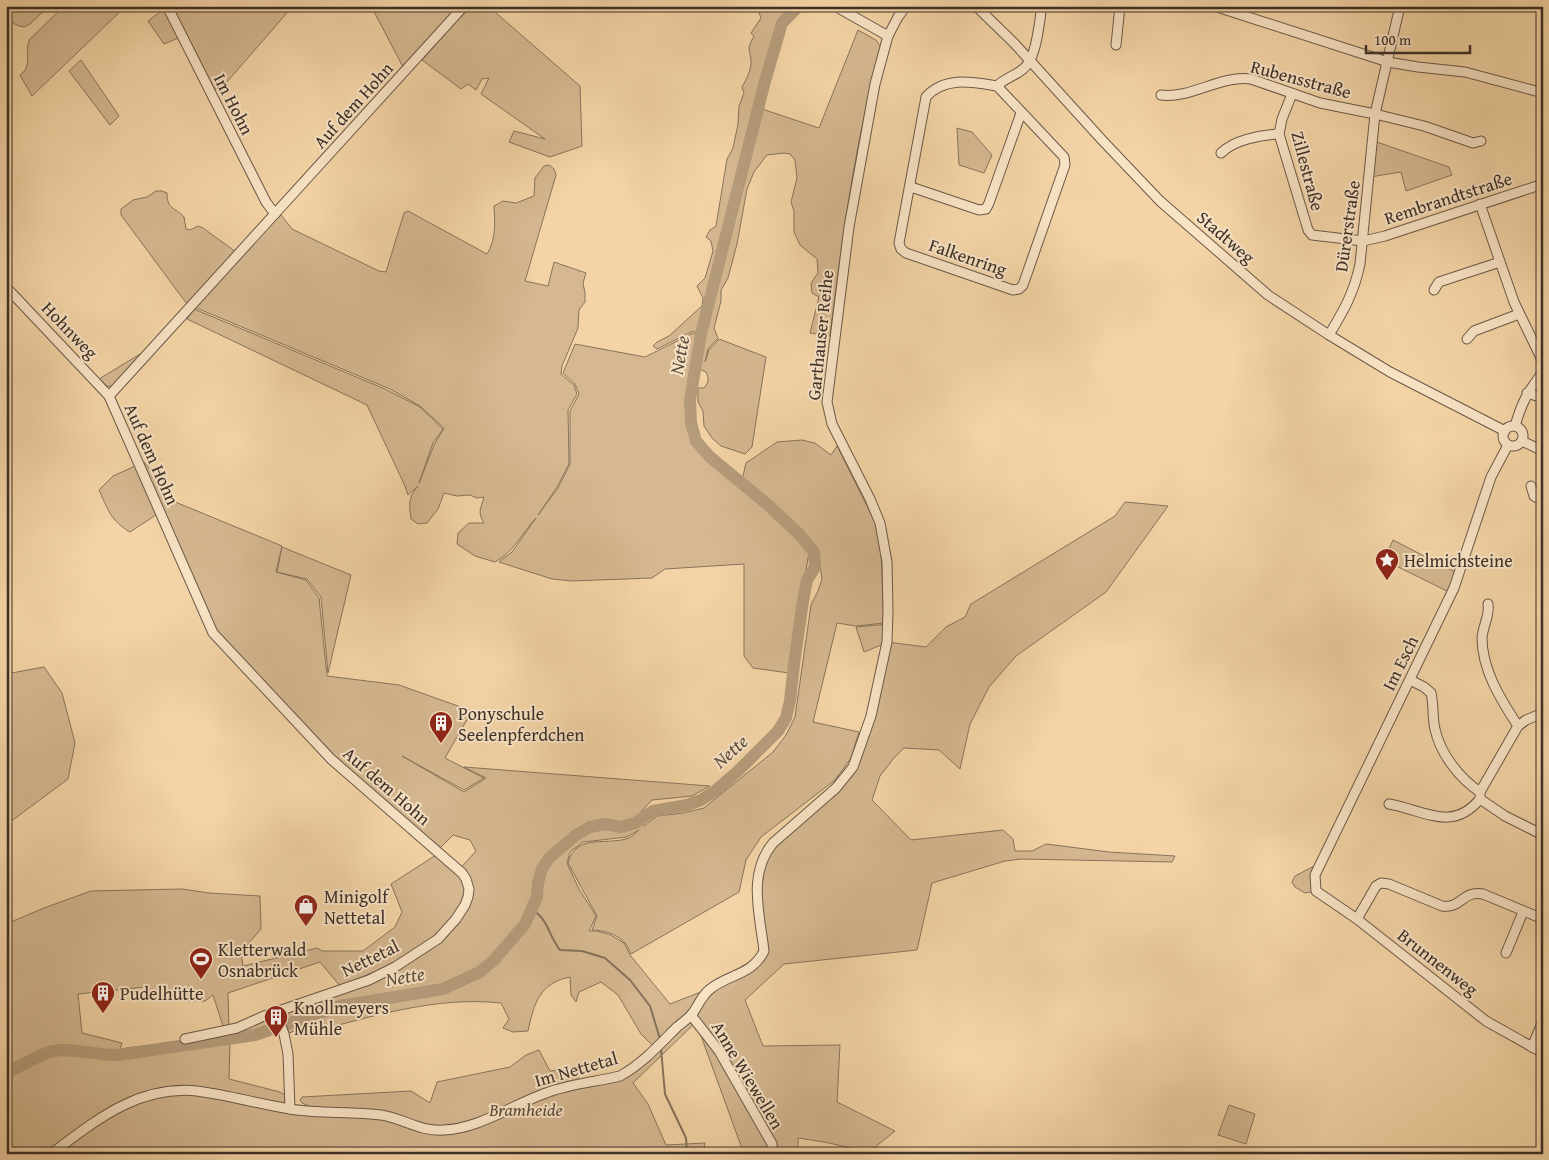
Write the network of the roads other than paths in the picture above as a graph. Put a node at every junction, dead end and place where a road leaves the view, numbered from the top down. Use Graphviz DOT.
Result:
graph roads {
  1 [pos="167,6"];
  2 [pos="464,6"];
  3 [pos="835,6"];
  4 [pos="906,6"];
  5 [pos="974,6"];
  6 [pos="1042,6"];
  7 [pos="1120,6"];
  8 [pos="1214,6"];
  9 [pos="1398,7"];
  10 [pos="888,36"];
  11 [pos="1116,46"];
  12 [pos="1030,60"];
  13 [pos="1388,62"];
  14 [pos="997,86"];
  15 [pos="1543,93"];
  16 [pos="1292,94"];
  17 [pos="1161,95"];
  18 [pos="1021,113"];
  19 [pos="1375,114"];
  20 [pos="1278,134"];
  21 [pos="1481,141"];
  22 [pos="1222,153"];
  23 [pos="1543,184"];
  24 [pos="910,187"];
  25 [pos="1480,204"];
  26 [pos="275,214"];
  27 [pos="1363,241"];
  28 [pos="1500,262"];
  29 [pos="6,287"];
  30 [pos="1434,290"];
  31 [pos="1519,314"];
  32 [pos="1329,335"];
  33 [pos="1466,339"];
  34 [pos="1543,362"];
  35 [pos="1543,372"];
  36 [pos="1527,392"];
  37 [pos="109,396"];
  38 [pos="1543,398"];
  39 [pos="1516,426"];
  40 [pos="1505,431"];
  41 [pos="1522,441"];
  42 [pos="1508,445"];
  43 [pos="1543,451"];
  44 [pos="1531,486"];
  45 [pos="1543,500"];
  46 [pos="1488,604"];
  47 [pos="1410,680"];
  48 [pos="1543,712"];
  49 [pos="1518,726"];
  50 [pos="1480,796"];
  51 [pos="1389,804"];
  52 [pos="1543,835"];
  53 [pos="1316,891"];
  54 [pos="465,905"];
  55 [pos="1523,912"];
  56 [pos="1357,919"];
  57 [pos="1543,919"];
  58 [pos="1506,953"];
  59 [pos="276,1012"];
  60 [pos="691,1015"];
  61 [pos="1543,1021"];
  62 [pos="680,1024"];
  63 [pos="185,1039"];
  64 [pos="1532,1047"];
  65 [pos="1543,1053"];
  66 [pos="290,1109"];
  67 [pos="51,1154"];
  68 [pos="773,1154"];
  1 -- 26 [label="street, Im Hohn"];
  2 -- 26 [label="street, Auf dem Hohn"];
  3 -- 10 [label="street"];
  4 -- 10 [label="street, Garthauser Reihe"];
  5 -- 12 [label="street, Stadtweg"];
  6 -- 12 [label="street"];
  7 -- 11 [label="street"];
  8 -- 13 [label="street"];
  9 -- 13 [label="street, Dürerstraße"];
  10 -- 60 [label="street, Garthauser Reihe"];
  12 -- 14 [label="street"];
  12 -- 32 [label="street, Stadtweg"];
  13 -- 15 [label="street"];
  13 -- 19 [label="street, Dürerstraße"];
  14 -- 18 [label="street, Falkenring"];
  14 -- 24 [label="street, Falkenring"];
  16 -- 17 [label="street, Rubensstraße"];
  16 -- 19 [label="street, Rubensstraße"];
  16 -- 20 [label="street, Zillestraße"];
  18 -- 24 [label="street"];
  18 -- 24 [label="street, Falkenring"];
  19 -- 21 [label="street, Rubensstraße"];
  19 -- 27 [label="street, Dürerstraße"];
  20 -- 22 [label="street"];
  20 -- 27 [label="street, Zillestraße"];
  23 -- 25 [label="street, Rembrandtstraße"];
  25 -- 27 [label="street, Rembrandtstraße"];
  25 -- 28 [label="street"];
  26 -- 37 [label="street, Auf dem Hohn"];
  27 -- 32 [label="street, Dürerstraße"];
  28 -- 30 [label="street"];
  28 -- 31 [label="street"];
  29 -- 37 [label="street, Hohnweg"];
  31 -- 33 [label="street"];
  31 -- 34 [label="street"];
  32 -- 40 [label="street, Stadtweg"];
  35 -- 36 [label="street"];
  36 -- 38 [label="street"];
  36 -- 39 [label="street"];
  37 -- 54 [label="street, Auf dem Hohn"];
  39 -- 40 [label="street"];
  39 -- 41 [label="street"];
  40 -- 42 [label="street"];
  41 -- 42 [label="street"];
  41 -- 43 [label="street"];
  42 -- 47 [label="street, Im Esch"];
  44 -- 45 [label="street"];
  46 -- 49 [label="street"];
  47 -- 50 [label="street"];
  47 -- 53 [label="street, Im Esch"];
  48 -- 49 [label="street"];
  49 -- 50 [label="street"];
  50 -- 51 [label="street"];
  50 -- 52 [label="street"];
  53 -- 56 [label="street, Brunnenweg"];
  54 -- 59 [label="street, Nettetal"];
  55 -- 56 [label="street"];
  55 -- 57 [label="street"];
  55 -- 58 [label="street"];
  56 -- 64 [label="street, Brunnenweg"];
  59 -- 63 [label="street, Nettetal"];
  59 -- 66 [label="street"];
  60 -- 62 [label="street, Garthauser Reihe"];
  60 -- 68 [label="street, Anne Wiewellen"];
  61 -- 64 [label="street"];
  62 -- 66 [label="street, Im Nettetal"];
  64 -- 65 [label="street, Brunnenweg"];
  66 -- 67 [label="street, Im Nettetal"];
}
